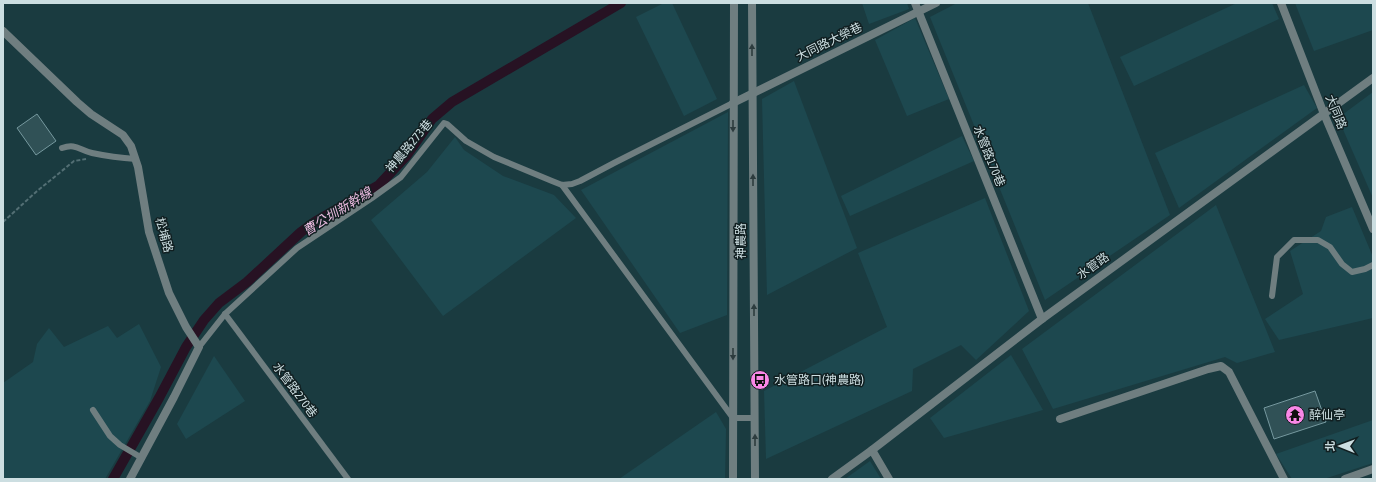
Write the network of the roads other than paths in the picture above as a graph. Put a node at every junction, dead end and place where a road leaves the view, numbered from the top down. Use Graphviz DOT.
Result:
graph roads {
  1 [pos="734,3"];
  2 [pos="752,3"];
  3 [pos="915,3"];
  4 [pos="936,3"];
  5 [pos="1281,3"];
  6 [pos="918,12"];
  7 [pos="3,31"];
  8 [pos="1373,78"];
  9 [pos="752,93"];
  10 [pos="733,103"];
  11 [pos="1324,114"];
  12 [pos="62,148"];
  13 [pos="136,159"];
  14 [pos="562,185"];
  15 [pos="1373,229"];
  16 [pos="1373,265"];
  17 [pos="1272,296"];
  18 [pos="225,314"];
  19 [pos="1042,319"];
  20 [pos="198,346"];
  21 [pos="93,410"];
  22 [pos="733,418"];
  23 [pos="755,418"];
  24 [pos="1060,419"];
  25 [pos="872,450"];
  26 [pos="139,456"];
  27 [pos="1373,469"];
  28 [pos="130,479"];
  29 [pos="348,479"];
  30 [pos="733,479"];
  31 [pos="755,479"];
  32 [pos="832,479"];
  33 [pos="889,479"];
  34 [pos="1284,479"];
  35 [pos="1345,479"];
  1 -- 10 [label="street, 神農路"];
  9 -- 2 [label="street, 神農路, one-way"];
  3 -- 6 [label="street, 水管路170巷"];
  4 -- 6 [label="street, 大同路大榮巷"];
  5 -- 11 [label="street, 大同路"];
  6 -- 9 [label="street, 大同路大榮巷"];
  6 -- 19 [label="street, 水管路170巷"];
  7 -- 13 [label="street, 松埔路"];
  8 -- 11 [label="street, 水管路"];
  9 -- 10 [label="street, 大同路大榮巷"];
  23 -- 9 [label="street, 神農路, one-way"];
  10 -- 14 [label="lane"];
  10 -- 22 [label="street, 神農路, one-way"];
  11 -- 15 [label="street, 大同路"];
  11 -- 19 [label="street, 水管路"];
  12 -- 13 [label="lane"];
  13 -- 20 [label="street, 松埔路"];
  14 -- 18 [label="lane, 神農路273巷"];
  14 -- 22 [label="lane"];
  16 -- 17 [label="lane"];
  18 -- 20 [label="lane, 神農路273巷"];
  18 -- 29 [label="lane, 水管路270巷"];
  19 -- 25 [label="street, 水管路"];
  20 -- 26 [label="street"];
  21 -- 26 [label="lane"];
  22 -- 23 [label="lane"];
  22 -- 30 [label="street, 神農路"];
  31 -- 23 [label="street, 神農路, one-way"];
  24 -- 34 [label="street"];
  25 -- 32 [label="street, 水管路"];
  25 -- 33 [label="street"];
  26 -- 28 [label="street"];
  27 -- 35 [label="street"];
}
